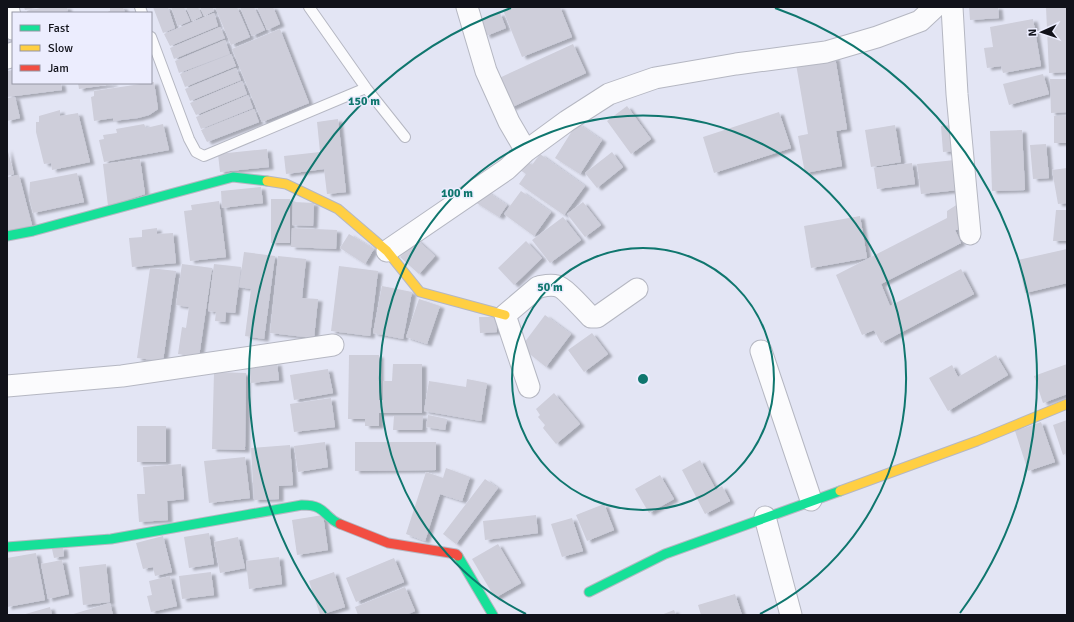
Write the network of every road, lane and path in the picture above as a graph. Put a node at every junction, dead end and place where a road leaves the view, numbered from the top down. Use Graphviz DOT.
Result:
graph roads {
  1 [pos="8,7"];
  2 [pos="309,7"];
  3 [pos="467,7"];
  4 [pos="934,7"];
  5 [pos="952,7"];
  6 [pos="12,25"];
  7 [pos="152,40"];
  8 [pos="366,88"];
  9 [pos="405,137"];
  10 [pos="526,151"];
  11 [pos="970,234"];
  12 [pos="7,236"];
  13 [pos="387,251"];
  14 [pos="636,289"];
  15 [pos="505,315"];
  16 [pos="333,345"];
  17 [pos="761,351"];
  18 [pos="7,386"];
  19 [pos="530,387"];
  20 [pos="1067,404"];
  21 [pos="811,500"];
  22 [pos="765,517"];
  23 [pos="7,547"];
  24 [pos="589,592"];
  25 [pos="493,615"];
  26 [pos="791,615"];
  1 -- 6 [label="street"];
  2 -- 8 [label="lane"];
  3 -- 10 [label="street"];
  4 -- 10 [label="street"];
  5 -- 11 [label="street"];
  7 -- 8 [label="lane"];
  8 -- 9 [label="lane"];
  10 -- 13 [label="street"];
  12 -- 13 [label="street"];
  13 -- 15 [label="street"];
  14 -- 15 [label="street"];
  15 -- 19 [label="street"];
  16 -- 18 [label="street"];
  17 -- 21 [label="street"];
  20 -- 21 [label="street"];
  21 -- 22 [label="street"];
  22 -- 24 [label="street"];
  22 -- 26 [label="street"];
  23 -- 25 [label="street"];
}
